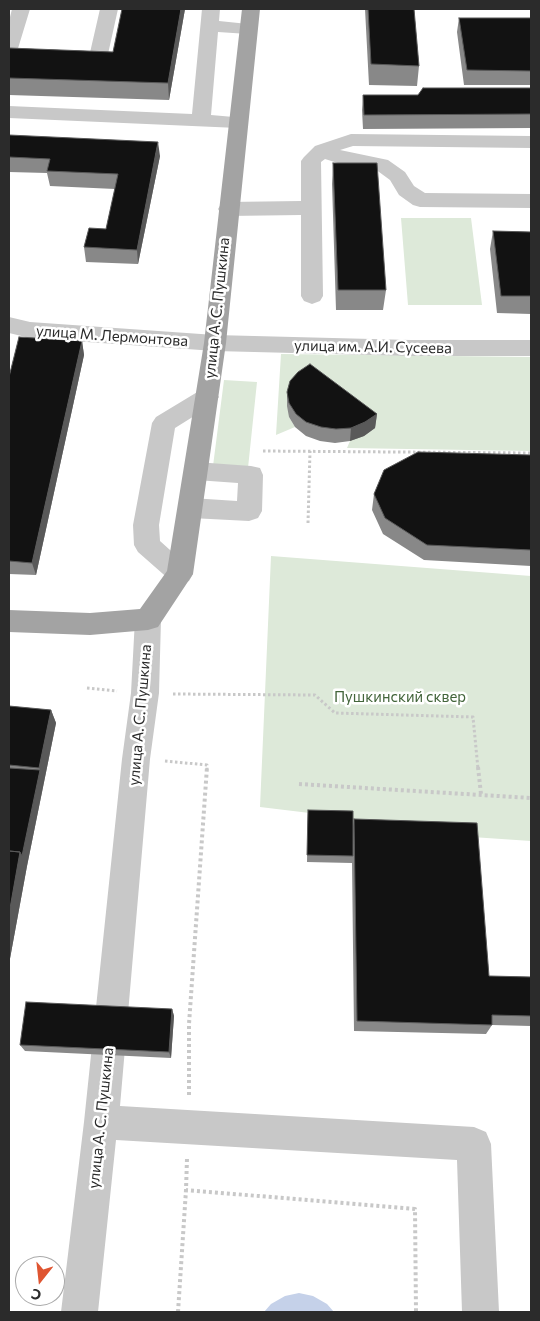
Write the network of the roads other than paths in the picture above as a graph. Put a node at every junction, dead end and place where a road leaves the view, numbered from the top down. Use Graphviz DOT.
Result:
graph roads {
  1 [pos="21,9"];
  2 [pos="109,9"];
  3 [pos="209,18"];
  4 [pos="250,19"];
  5 [pos="9,52"];
  6 [pos="9,60"];
  7 [pos="9,112"];
  8 [pos="201,120"];
  9 [pos="238,122"];
  10 [pos="531,142"];
  11 [pos="322,150"];
  12 [pos="531,200"];
  13 [pos="311,208"];
  14 [pos="228,209"];
  15 [pos="312,296"];
  16 [pos="9,325"];
  17 [pos="215,343"];
  18 [pos="531,348"];
  19 [pos="207,397"];
  20 [pos="196,472"];
  21 [pos="190,508"];
  22 [pos="180,574"];
  23 [pos="148,619"];
  24 [pos="9,620"];
  25 [pos="99,1138"];
  26 [pos="79,1312"];
  27 [pos="481,1312"];
  1 -- 5 [label="street"];
  2 -- 6 [label="street"];
  3 -- 4 [label="street"];
  3 -- 8 [label="street"];
  4 -- 9 [label="main road, улица А. С. Пушкина"];
  7 -- 8 [label="street"];
  8 -- 9 [label="street"];
  9 -- 14 [label="main road, улица А. С. Пушкина"];
  10 -- 11 [label="street"];
  11 -- 12 [label="street"];
  11 -- 13 [label="street"];
  13 -- 14 [label="street"];
  13 -- 15 [label="street"];
  14 -- 17 [label="main road, улица А. С. Пушкина"];
  16 -- 17 [label="street, улица М. Лермонтова"];
  17 -- 18 [label="street, улица им. А.И. Сусеева"];
  17 -- 19 [label="main road, улица А. С. Пушкина"];
  19 -- 20 [label="main road, улица А. С. Пушкина"];
  19 -- 22 [label="street"];
  20 -- 21 [label="main road, улица А. С. Пушкина"];
  20 -- 21 [label="street"];
  21 -- 22 [label="main road, улица А. С. Пушкина"];
  22 -- 23 [label="main road, улица А. С. Пушкина"];
  23 -- 24 [label="main road"];
  23 -- 25 [label="street, улица А. С. Пушкина"];
  25 -- 26 [label="street, улица А. С. Пушкина"];
  25 -- 27 [label="street"];
}
